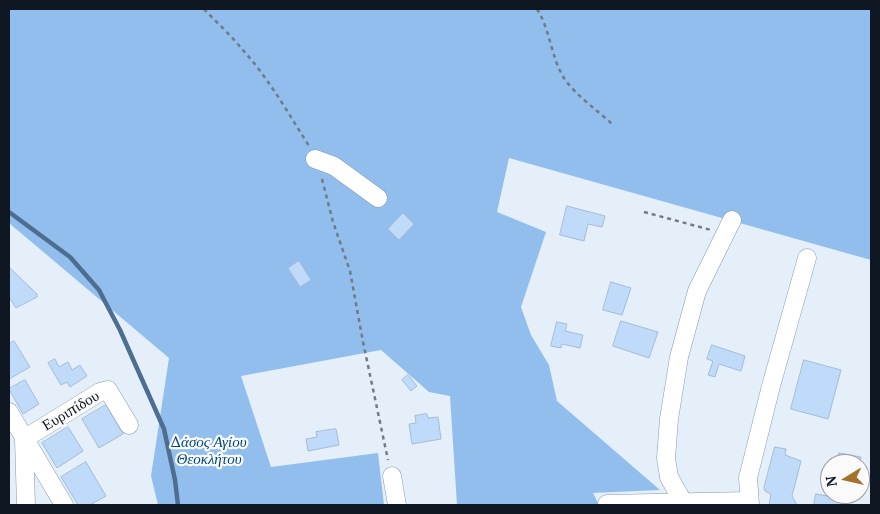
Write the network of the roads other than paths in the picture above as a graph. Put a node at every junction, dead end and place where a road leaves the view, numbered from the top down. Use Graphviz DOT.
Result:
graph roads {
  1 [pos="315,158"];
  2 [pos="378,198"];
  3 [pos="728,227"];
  4 [pos="807,258"];
  5 [pos="9,412"];
  6 [pos="129,425"];
  7 [pos="24,439"];
  8 [pos="392,476"];
  9 [pos="683,502"];
  10 [pos="749,503"];
  11 [pos="607,504"];
  12 [pos="26,505"];
  13 [pos="64,505"];
  14 [pos="397,505"];
  1 -- 2 [label="street"];
  3 -- 9 [label="street"];
  4 -- 10 [label="street"];
  5 -- 7 [label="street"];
  6 -- 7 [label="street, Ευριπίδου"];
  7 -- 12 [label="street"];
  7 -- 13 [label="street"];
  8 -- 14 [label="street"];
  9 -- 10 [label="street"];
  9 -- 11 [label="street"];
}
